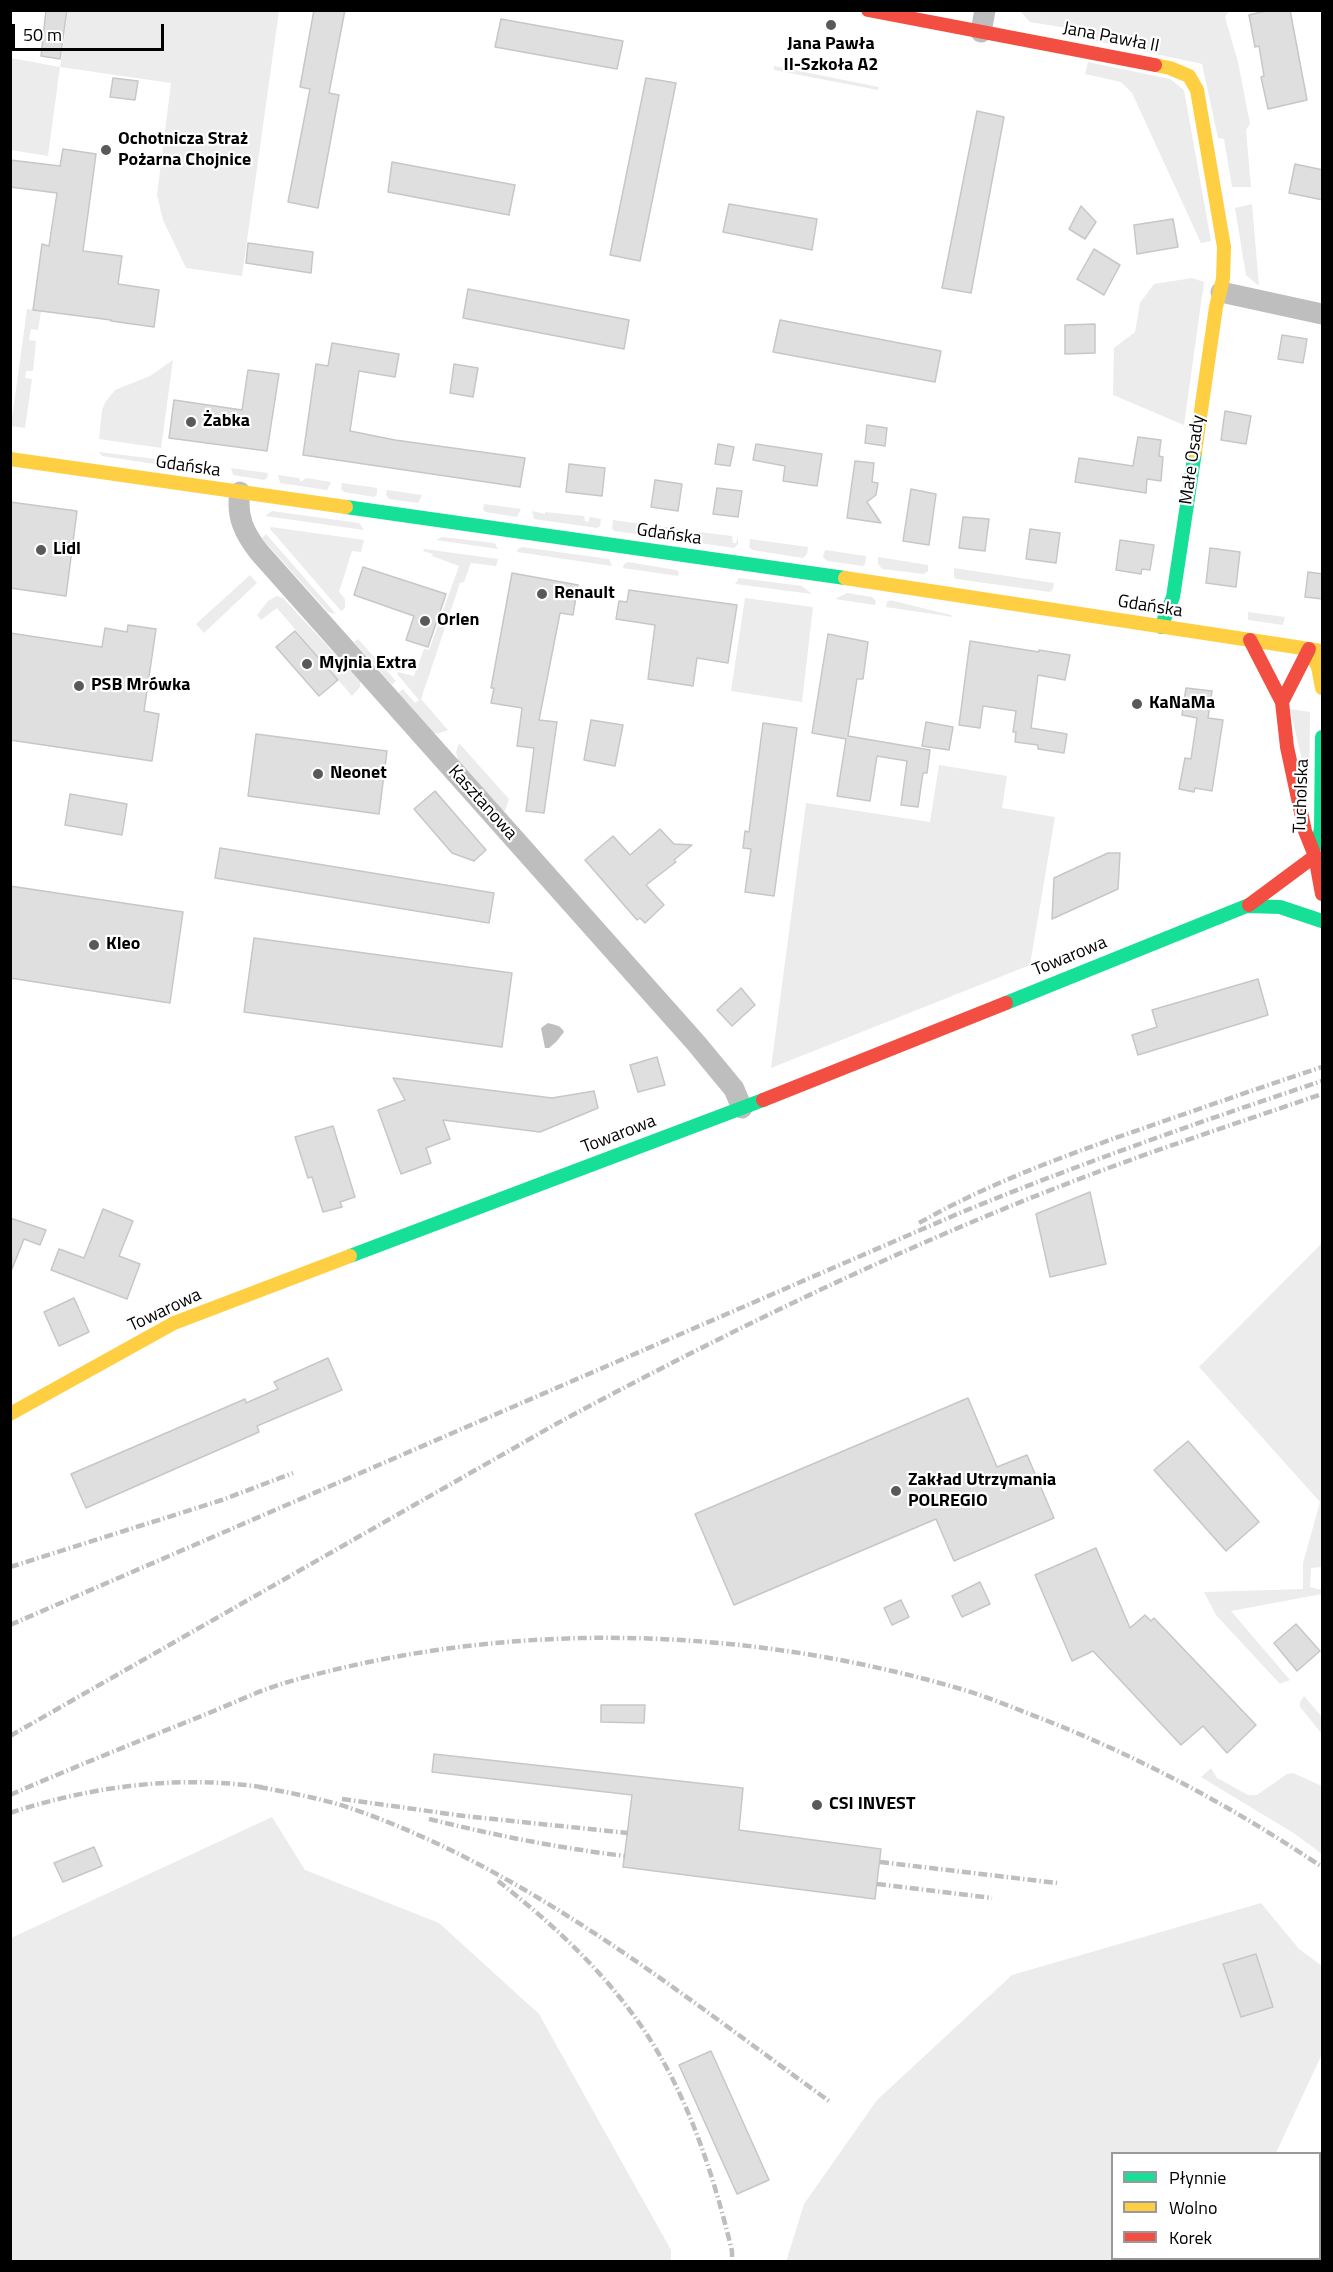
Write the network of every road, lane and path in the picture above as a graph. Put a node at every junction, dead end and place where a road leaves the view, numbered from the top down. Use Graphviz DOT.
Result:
graph roads {
  1 [pos="868,10"];
  2 [pos="985,10"];
  3 [pos="981,32"];
  4 [pos="1197,90"];
  5 [pos="1222,286"];
  6 [pos="1323,314"];
  7 [pos="10,459"];
  8 [pos="240,492"];
  9 [pos="1161,627"];
  10 [pos="1250,640"];
  11 [pos="1316,650"];
  12 [pos="1323,688"];
  13 [pos="1282,702"];
  14 [pos="1323,737"];
  15 [pos="1315,856"];
  16 [pos="1323,894"];
  17 [pos="1247,906"];
  18 [pos="1323,921"];
  19 [pos="742,1107"];
  20 [pos="10,1414"];
  1 -- 3 [label="street, Jana Pawła II"];
  2 -- 3 [label="street"];
  3 -- 4 [label="street, Jana Pawła II"];
  4 -- 5 [label="street, Małe Osady"];
  5 -- 6 [label="street"];
  5 -- 9 [label="street, Małe Osady"];
  7 -- 8 [label="street, Gdańska"];
  8 -- 9 [label="street, Gdańska"];
  8 -- 19 [label="street, Kasztanowa"];
  9 -- 10 [label="street, Gdańska"];
  10 -- 11 [label="street, Gdańska"];
  10 -- 13 [label="street, Tucholska"];
  11 -- 12 [label="street"];
  11 -- 13 [label="street"];
  13 -- 15 [label="street, Tucholska"];
  14 -- 15 [label="street, Tucholska"];
  15 -- 16 [label="street, Tucholska"];
  15 -- 17 [label="street, Towarowa"];
  17 -- 18 [label="street, Towarowa"];
  17 -- 19 [label="street, Towarowa"];
  19 -- 20 [label="street, Towarowa"];
}
